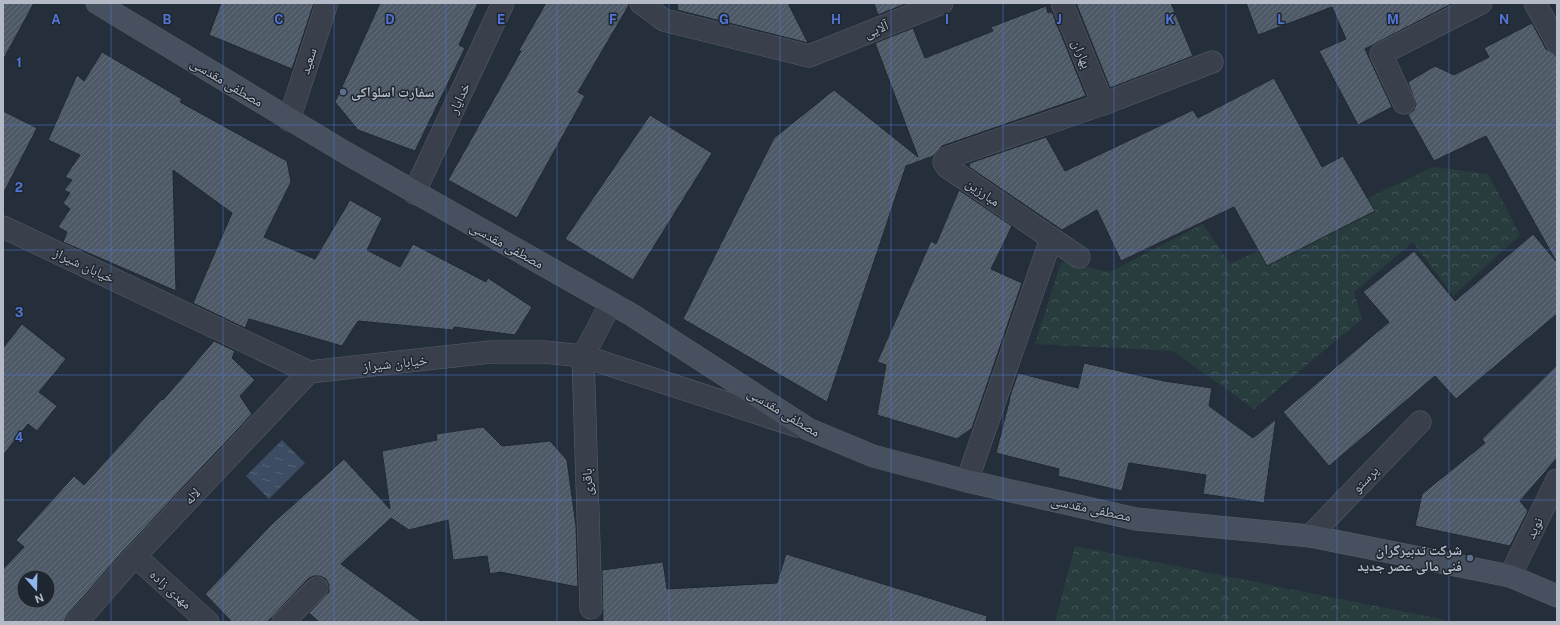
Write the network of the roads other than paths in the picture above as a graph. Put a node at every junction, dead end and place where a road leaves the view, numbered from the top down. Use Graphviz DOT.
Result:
graph roads {
  1 [pos="97,3"];
  2 [pos="327,3"];
  3 [pos="503,3"];
  4 [pos="641,3"];
  5 [pos="942,3"];
  6 [pos="1062,3"];
  7 [pos="1481,3"];
  8 [pos="1535,3"];
  9 [pos="1555,34"];
  10 [pos="1212,62"];
  11 [pos="1404,103"];
  12 [pos="1103,104"];
  13 [pos="289,120"];
  14 [pos="414,193"];
  15 [pos="3,227"];
  16 [pos="1050,239"];
  17 [pos="1079,257"];
  18 [pos="610,302"];
  19 [pos="583,356"];
  20 [pos="309,372"];
  21 [pos="1420,422"];
  22 [pos="808,429"];
  23 [pos="1557,480"];
  24 [pos="967,481"];
  25 [pos="1310,536"];
  26 [pos="135,556"];
  27 [pos="1510,576"];
  28 [pos="317,588"];
  29 [pos="1557,596"];
  30 [pos="591,608"];
  31 [pos="77,622"];
  32 [pos="208,622"];
  33 [pos="283,622"];
  1 -- 13 [label="main road, مصطفی مقدسی"];
  2 -- 13 [label="street, سعید"];
  3 -- 14 [label="street, خدایار"];
  4 -- 5 [label="street, آلایی"];
  6 -- 12 [label="street, بهاران"];
  7 -- 11 [label="street"];
  8 -- 9 [label="street"];
  10 -- 12 [label="street, مبارزین"];
  12 -- 16 [label="street, مبارزین"];
  13 -- 14 [label="main road, مصطفی مقدسی"];
  14 -- 18 [label="main road, مصطفی مقدسی"];
  15 -- 20 [label="street, خیابان شیراز"];
  16 -- 17 [label="street"];
  16 -- 24 [label="street"];
  18 -- 19 [label="street"];
  18 -- 22 [label="main road, مصطفی مقدسی"];
  19 -- 20 [label="street, خیابان شیراز"];
  19 -- 22 [label="street, خیابان شیراز"];
  19 -- 30 [label="street, باقری"];
  20 -- 26 [label="street, لاله"];
  21 -- 25 [label="street, پرستو"];
  22 -- 24 [label="main road, مصطفی مقدسی"];
  23 -- 27 [label="street, نوید"];
  24 -- 25 [label="main road, مصطفی مقدسی"];
  25 -- 27 [label="main road, مصطفی مقدسی"];
  26 -- 31 [label="street, لاله"];
  26 -- 32 [label="street, مهدی زاده"];
  27 -- 29 [label="main road, مصطفی مقدسی"];
  28 -- 33 [label="street"];
}
